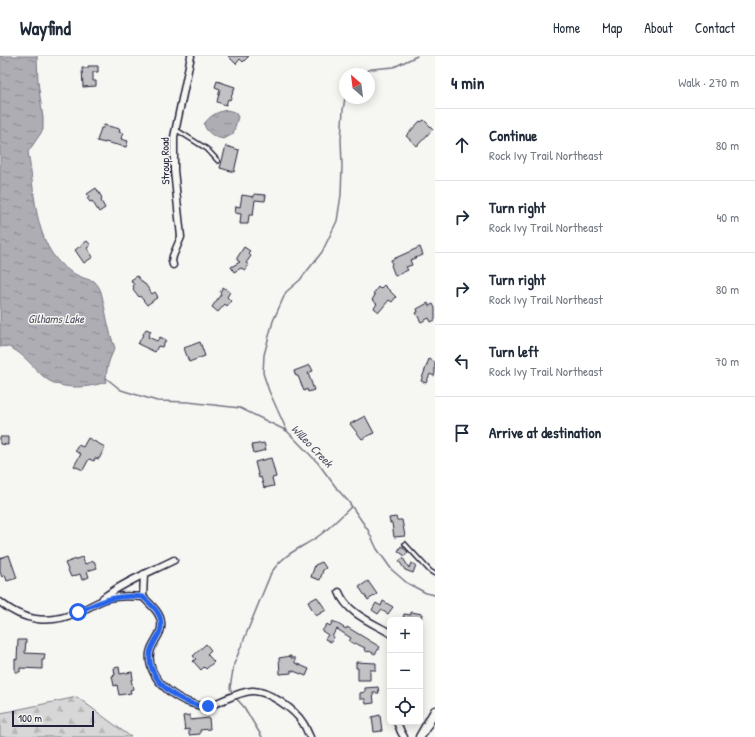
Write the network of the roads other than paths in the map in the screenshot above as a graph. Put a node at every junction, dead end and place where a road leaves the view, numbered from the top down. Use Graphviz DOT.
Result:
graph roads {
  1 [pos="191,56"];
  2 [pos="175,129"];
  3 [pos="218,161"];
  4 [pos="173,265"];
  5 [pos="405,544"];
  6 [pos="174,560"];
  7 [pos="144,574"];
  8 [pos="435,574"];
  9 [pos="339,592"];
  10 [pos="143,597"];
  11 [pos="0,602"];
  12 [pos="97,603"];
  13 [pos="387,631"];
  14 [pos="435,711"];
  15 [pos="398,725"];
  16 [pos="310,737"];
  17 [pos="404,737"];
  18 [pos="420,737"];
  1 -- 2 [label="street, Stroup Road"];
  2 -- 3 [label="lane"];
  2 -- 4 [label="street, Stroup Road"];
  5 -- 8 [label="lane"];
  6 -- 7 [label="street"];
  7 -- 10 [label="street"];
  7 -- 12 [label="street"];
  9 -- 13 [label="street"];
  10 -- 12 [label="street"];
  10 -- 16 [label="street"];
  11 -- 12 [label="street"];
  14 -- 18 [label="street"];
  15 -- 17 [label="street"];
}
